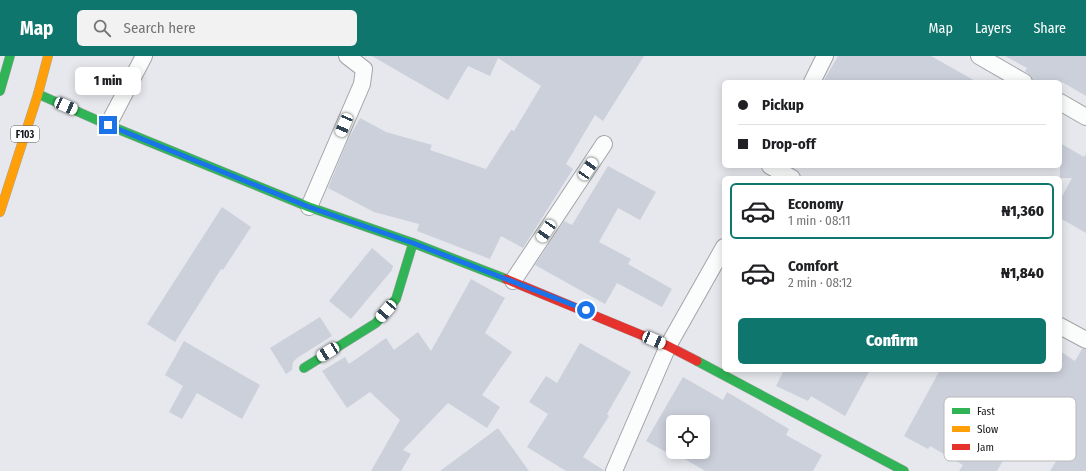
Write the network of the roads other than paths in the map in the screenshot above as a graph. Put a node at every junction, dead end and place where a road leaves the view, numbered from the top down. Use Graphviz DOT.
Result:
graph roads {
  1 [pos="10,56"];
  2 [pos="48,56"];
  3 [pos="144,56"];
  4 [pos="347,56"];
  5 [pos="825,56"];
  6 [pos="979,56"];
  7 [pos="813,80"];
  8 [pos="1021,80"];
  9 [pos="1,84"];
  10 [pos="38,94"];
  11 [pos="1062,103"];
  12 [pos="1086,117"];
  13 [pos="108,125"];
  14 [pos="604,144"];
  15 [pos="774,168"];
  16 [pos="788,176"];
  17 [pos="309,207"];
  18 [pos="0,212"];
  19 [pos="413,243"];
  20 [pos="722,251"];
  21 [pos="513,281"];
  22 [pos="1062,327"];
  23 [pos="1086,340"];
  24 [pos="668,346"];
  25 [pos="304,368"];
  26 [pos="614,471"];
  27 [pos="904,471"];
  1 -- 9 [label="street"];
  2 -- 10 [label="street, F103"];
  3 -- 13 [label="street"];
  4 -- 17 [label="street"];
  5 -- 7 [label="street"];
  6 -- 8 [label="street"];
  10 -- 13 [label="street"];
  10 -- 18 [label="street, F103"];
  11 -- 12 [label="street"];
  13 -- 17 [label="street"];
  14 -- 21 [label="street"];
  15 -- 16 [label="street"];
  17 -- 19 [label="street"];
  19 -- 21 [label="street"];
  19 -- 25 [label="street"];
  20 -- 24 [label="street"];
  21 -- 24 [label="street"];
  22 -- 23 [label="street"];
  24 -- 26 [label="street"];
  24 -- 27 [label="street"];
}
